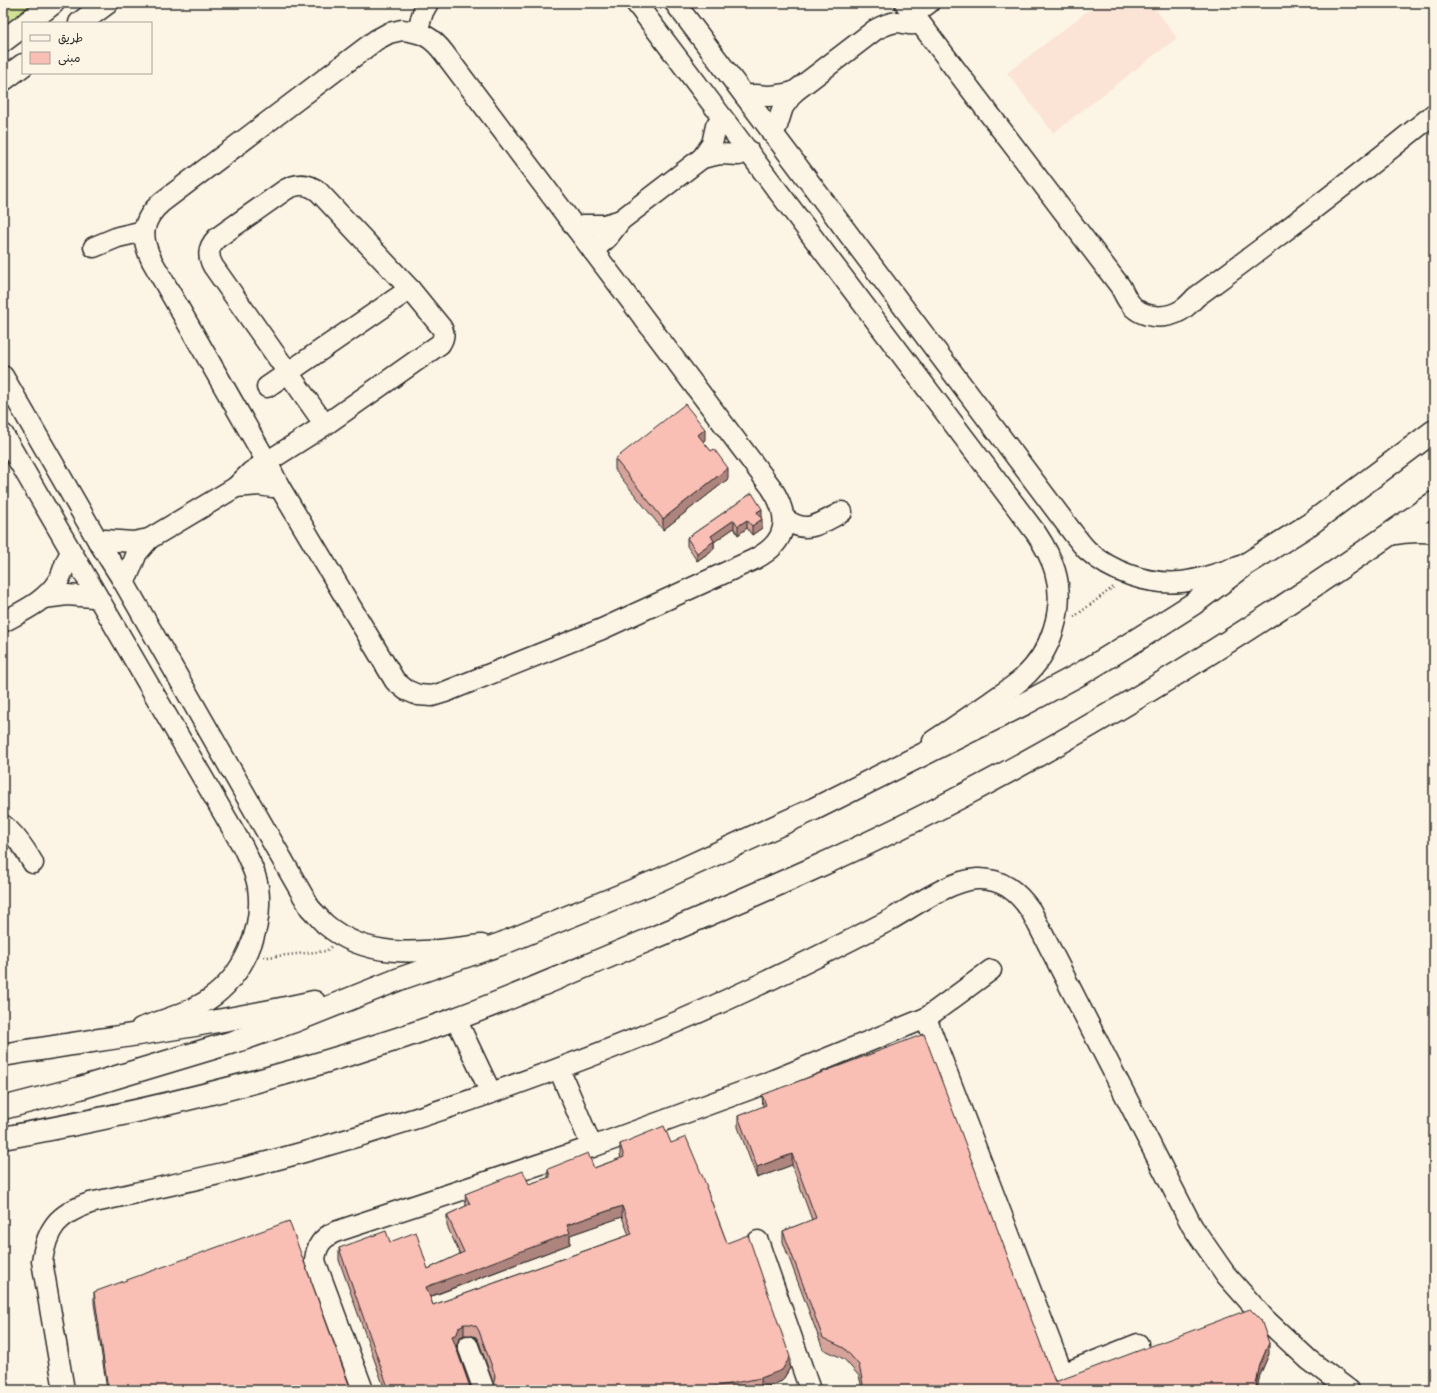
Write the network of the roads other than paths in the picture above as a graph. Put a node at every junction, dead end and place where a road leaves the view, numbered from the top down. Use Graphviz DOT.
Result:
graph roads {
  1 [pos="53,3"];
  2 [pos="107,3"];
  3 [pos="428,3"];
  4 [pos="636,3"];
  5 [pos="675,3"];
  6 [pos="913,9"];
  7 [pos="28,22"];
  8 [pos="81,22"];
  9 [pos="22,27"];
  10 [pos="875,30"];
  11 [pos="417,32"];
  12 [pos="3,41"];
  13 [pos="794,92"];
  14 [pos="745,96"];
  15 [pos="1434,114"];
  16 [pos="722,118"];
  17 [pos="772,133"];
  18 [pos="748,150"];
  19 [pos="702,158"];
  20 [pos="621,220"];
  21 [pos="576,228"];
  22 [pos="144,232"];
  23 [pos="94,247"];
  24 [pos="593,251"];
  25 [pos="410,289"];
  26 [pos="288,373"];
  27 [pos="3,376"];
  28 [pos="267,387"];
  29 [pos="325,425"];
  30 [pos="1434,431"];
  31 [pos="3,434"];
  32 [pos="267,462"];
  33 [pos="279,486"];
  34 [pos="236,487"];
  35 [pos="1434,503"];
  36 [pos="842,512"];
  37 [pos="784,518"];
  38 [pos="1434,533"];
  39 [pos="1389,535"];
  40 [pos="149,539"];
  41 [pos="98,541"];
  42 [pos="71,553"];
  43 [pos="1244,565"];
  44 [pos="122,579"];
  45 [pos="97,596"];
  46 [pos="44,598"];
  47 [pos="3,622"];
  48 [pos="890,771"];
  49 [pos="3,825"];
  50 [pos="33,863"];
  51 [pos="501,944"];
  52 [pos="991,970"];
  53 [pos="402,978"];
  54 [pos="926,1018"];
  55 [pos="456,1019"];
  56 [pos="121,1036"];
  57 [pos="3,1055"];
  58 [pos="559,1068"];
  59 [pos="491,1093"];
  60 [pos="3,1108"];
  61 [pos="3,1138"];
  62 [pos="592,1147"];
  63 [pos="758,1240"];
  64 [pos="1138,1344"];
  65 [pos="468,1346"];
  66 [pos="804,1388"];
  67 [pos="64,1390"];
  68 [pos="363,1390"];
  69 [pos="484,1390"];
  70 [pos="1349,1390"];
  1 -- 7 [label="main road"];
  2 -- 8 [label="main road"];
  3 -- 11 [label="street"];
  4 -- 16 [label="street"];
  5 -- 14 [label="street"];
  6 -- 10 [label="street"];
  6 -- 10 [label="street"];
  6 -- 15 [label="street"];
  9 -- 12 [label="main road"];
  10 -- 13 [label="street"];
  11 -- 21 [label="street"];
  11 -- 22 [label="street"];
  13 -- 14 [label="street"];
  13 -- 17 [label="street"];
  14 -- 17 [label="street"];
  16 -- 18 [label="street"];
  16 -- 19 [label="street"];
  17 -- 43 [label="street"];
  18 -- 19 [label="street"];
  18 -- 48 [label="street"];
  19 -- 20 [label="street"];
  20 -- 21 [label="street"];
  20 -- 24 [label="street"];
  21 -- 24 [label="street"];
  22 -- 23 [label="street"];
  22 -- 32 [label="street"];
  24 -- 37 [label="street"];
  25 -- 26 [label="street"];
  25 -- 26 [label="street"];
  25 -- 29 [label="street"];
  26 -- 28 [label="street"];
  26 -- 29 [label="street"];
  27 -- 41 [label="street"];
  29 -- 32 [label="street"];
  30 -- 43 [label="main road"];
  31 -- 42 [label="street"];
  32 -- 33 [label="street"];
  32 -- 34 [label="street"];
  33 -- 34 [label="street"];
  33 -- 37 [label="street"];
  34 -- 40 [label="street"];
  35 -- 39 [label="main road"];
  36 -- 37 [label="street"];
  38 -- 39 [label="street"];
  39 -- 55 [label="main road"];
  40 -- 41 [label="street"];
  40 -- 44 [label="street"];
  41 -- 44 [label="street"];
  42 -- 45 [label="street"];
  42 -- 46 [label="street"];
  43 -- 48 [label="main road"];
  44 -- 51 [label="street"];
  45 -- 46 [label="street"];
  45 -- 56 [label="street"];
  46 -- 47 [label="street"];
  48 -- 51 [label="main road"];
  49 -- 50 [label="street"];
  51 -- 53 [label="main road"];
  52 -- 54 [label="street"];
  53 -- 56 [label="main road"];
  53 -- 60 [label="main road"];
  54 -- 62 [label="street"];
  54 -- 64 [label="street"];
  55 -- 59 [label="street"];
  55 -- 61 [label="main road"];
  56 -- 57 [label="main road"];
  58 -- 59 [label="street"];
  58 -- 62 [label="street"];
  58 -- 70 [label="street"];
  59 -- 67 [label="street"];
  62 -- 68 [label="street"];
  63 -- 66 [label="street"];
  65 -- 69 [label="street"];
}
